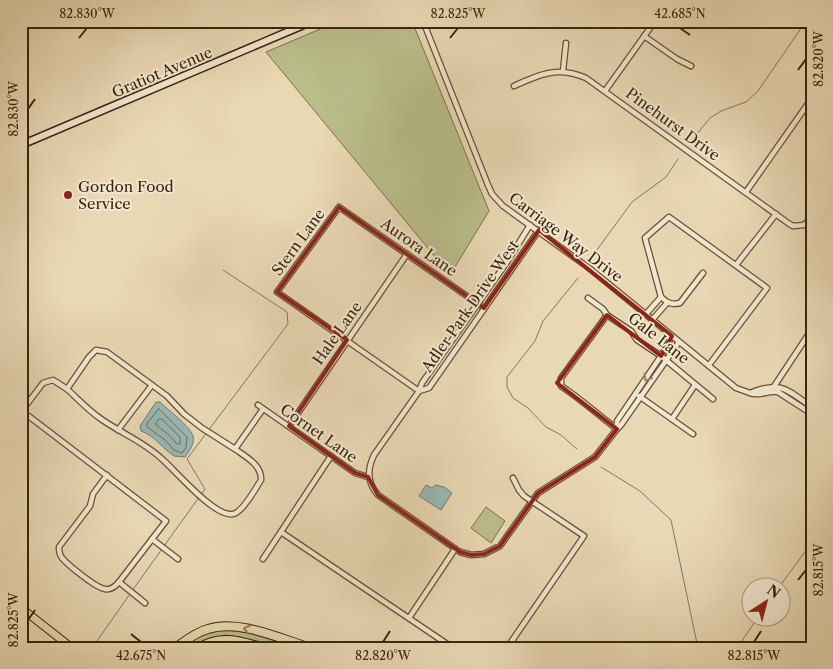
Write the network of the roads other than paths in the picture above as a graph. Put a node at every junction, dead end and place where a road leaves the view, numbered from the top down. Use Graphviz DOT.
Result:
graph roads {
  1 [pos="313,21"];
  2 [pos="423,21"];
  3 [pos="655,21"];
  4 [pos="644,36"];
  5 [pos="566,43"];
  6 [pos="691,66"];
  7 [pos="563,71"];
  8 [pos="514,86"];
  9 [pos="605,91"];
  10 [pos="812,98"];
  11 [pos="21,145"];
  12 [pos="746,192"];
  13 [pos="339,207"];
  14 [pos="776,214"];
  15 [pos="810,219"];
  16 [pos="530,224"];
  17 [pos="538,230"];
  18 [pos="407,254"];
  19 [pos="736,265"];
  20 [pos="703,273"];
  21 [pos="588,298"];
  22 [pos="661,298"];
  23 [pos="667,303"];
  24 [pos="478,304"];
  25 [pos="484,308"];
  26 [pos="646,314"];
  27 [pos="607,315"];
  28 [pos="652,320"];
  29 [pos="812,328"];
  30 [pos="672,336"];
  31 [pos="347,340"];
  32 [pos="680,342"];
  33 [pos="664,358"];
  34 [pos="709,365"];
  35 [pos="152,385"];
  36 [pos="695,386"];
  37 [pos="67,389"];
  38 [pos="773,389"];
  39 [pos="419,391"];
  40 [pos="636,394"];
  41 [pos="641,397"];
  42 [pos="713,399"];
  43 [pos="258,405"];
  44 [pos="812,407"];
  45 [pos="263,409"];
  46 [pos="22,411"];
  47 [pos="812,414"];
  48 [pos="672,419"];
  49 [pos="289,426"];
  50 [pos="617,429"];
  51 [pos="118,430"];
  52 [pos="693,434"];
  53 [pos="235,449"];
  54 [pos="331,456"];
  55 [pos="106,475"];
  56 [pos="368,477"];
  57 [pos="513,478"];
  58 [pos="532,501"];
  59 [pos="280,532"];
  60 [pos="152,539"];
  61 [pos="455,549"];
  62 [pos="178,559"];
  63 [pos="263,559"];
  64 [pos="119,582"];
  65 [pos="145,603"];
  66 [pos="21,608"];
  67 [pos="409,618"];
  68 [pos="72,648"];
  69 [pos="175,648"];
  70 [pos="198,648"];
  71 [pos="264,648"];
  72 [pos="310,648"];
  73 [pos="453,648"];
  74 [pos="508,648"];
  1 -- 11 [label="main road, Gratiot Avenue"];
  2 -- 16 [label="street, Carriage Way Drive"];
  3 -- 4 [label="street"];
  4 -- 6 [label="street"];
  4 -- 9 [label="street"];
  5 -- 7 [label="street"];
  7 -- 8 [label="street, Pinehurst Drive"];
  7 -- 9 [label="street, Pinehurst Drive"];
  9 -- 12 [label="street, Pinehurst Drive"];
  10 -- 12 [label="street"];
  12 -- 14 [label="street, Pinehurst Drive"];
  13 -- 18 [label="street, Aurora Lane"];
  13 -- 31 [label="street, Stern Lane"];
  14 -- 15 [label="street, Pinehurst Drive"];
  14 -- 19 [label="street"];
  16 -- 17 [label="street, Carriage Way Drive"];
  16 -- 24 [label="street, Adler Park Drive West"];
  17 -- 25 [label="street, Adler Park Drive West"];
  17 -- 26 [label="street, Carriage Way Drive"];
  18 -- 24 [label="street, Aurora Lane"];
  18 -- 31 [label="street, Hale Lane"];
  19 -- 22 [label="street"];
  19 -- 34 [label="street"];
  20 -- 23 [label="street"];
  21 -- 27 [label="street, Gale Lane"];
  22 -- 23 [label="street"];
  22 -- 26 [label="street"];
  23 -- 28 [label="street"];
  24 -- 25 [label="street, Aurora Lane"];
  24 -- 39 [label="street, Adler Park Drive West"];
  25 -- 39 [label="street, Adler Park Drive West"];
  26 -- 28 [label="street, Carriage Way Drive"];
  27 -- 33 [label="street, Gale Lane"];
  27 -- 50 [label="street"];
  28 -- 30 [label="street, Carriage Way Drive"];
  29 -- 38 [label="street"];
  30 -- 32 [label="street, Carriage Way Drive"];
  30 -- 33 [label="street"];
  31 -- 39 [label="street"];
  31 -- 49 [label="street, Hale Lane"];
  32 -- 33 [label="street"];
  32 -- 34 [label="street, Carriage Way Drive"];
  33 -- 36 [label="street, Gale Lane"];
  33 -- 40 [label="street, one-way"];
  33 -- 41 [label="street"];
  34 -- 38 [label="street, Carriage Way Drive"];
  35 -- 37 [label="street"];
  35 -- 51 [label="street"];
  35 -- 53 [label="street"];
  36 -- 42 [label="street, Gale Lane"];
  36 -- 48 [label="street"];
  37 -- 46 [label="street"];
  37 -- 51 [label="street"];
  38 -- 44 [label="street"];
  38 -- 47 [label="street"];
  39 -- 56 [label="street, Adler Park Drive West"];
  40 -- 41 [label="street"];
  40 -- 50 [label="street"];
  41 -- 48 [label="street"];
  41 -- 50 [label="street"];
  43 -- 45 [label="street, Cornet Lane"];
  45 -- 49 [label="street, Cornet Lane"];
  45 -- 53 [label="street"];
  46 -- 55 [label="street"];
  48 -- 52 [label="street"];
  49 -- 54 [label="street, Cornet Lane"];
  50 -- 58 [label="street"];
  51 -- 53 [label="street"];
  54 -- 56 [label="street, Cornet Lane"];
  54 -- 59 [label="street"];
  55 -- 60 [label="street"];
  55 -- 64 [label="street"];
  56 -- 61 [label="street"];
  57 -- 58 [label="street"];
  58 -- 61 [label="street"];
  58 -- 74 [label="street"];
  59 -- 63 [label="street"];
  59 -- 67 [label="street"];
  60 -- 62 [label="street"];
  60 -- 64 [label="street"];
  61 -- 67 [label="street"];
  64 -- 65 [label="street"];
  66 -- 68 [label="main road"];
  67 -- 73 [label="street"];
  72 -- 69 [label="highway, one-way"];
  70 -- 71 [label="highway"];
}
